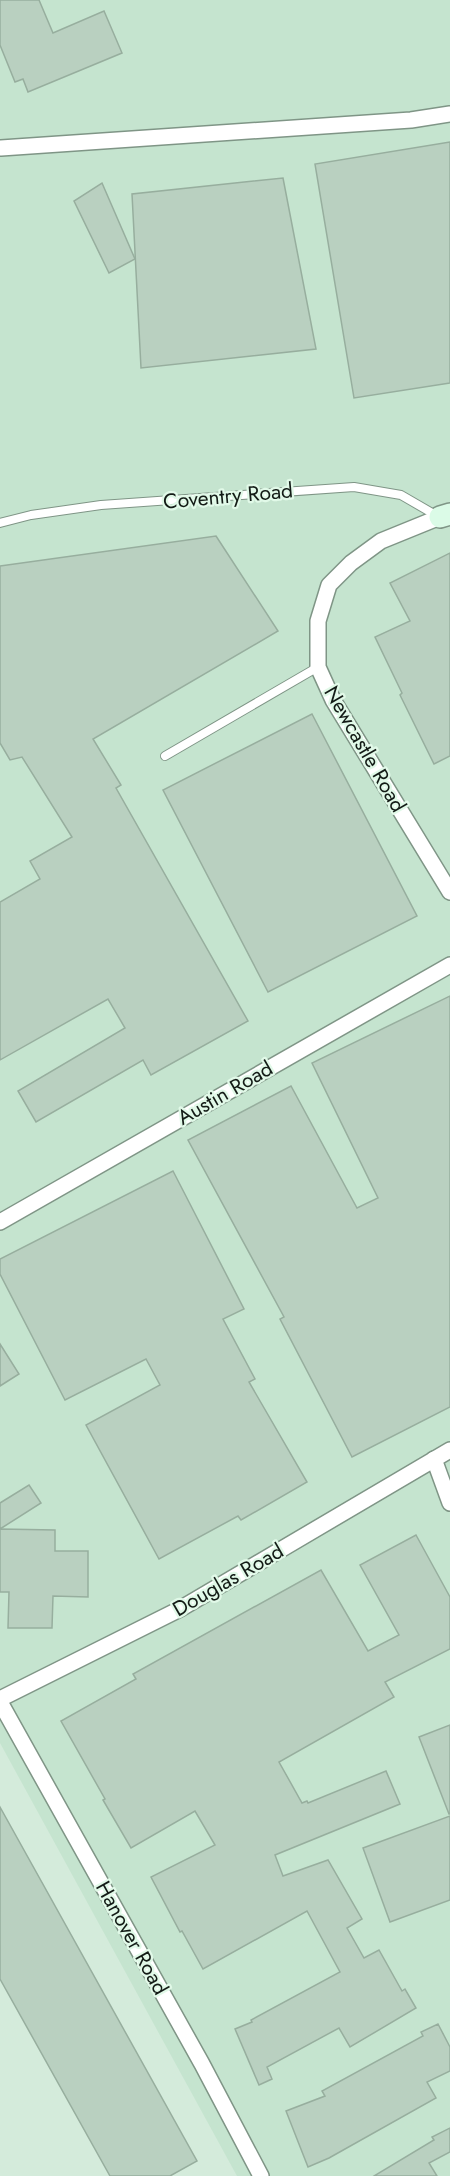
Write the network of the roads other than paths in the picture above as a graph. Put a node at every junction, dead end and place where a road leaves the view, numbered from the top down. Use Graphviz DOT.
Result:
graph roads {
  1 [pos="450,114"];
  2 [pos="1,147"];
  3 [pos="445,516"];
  4 [pos="0,522"];
  5 [pos="318,667"];
  6 [pos="165,756"];
  7 [pos="450,892"];
  8 [pos="450,965"];
  9 [pos="0,1222"];
  10 [pos="450,1450"];
  11 [pos="434,1459"];
  12 [pos="450,1503"];
  13 [pos="0,1700"];
  14 [pos="261,2176"];
  1 -- 2 [label="street"];
  3 -- 4 [label="lane, Coventry Road"];
  3 -- 5 [label="street, Newcastle Road"];
  5 -- 6 [label="lane"];
  5 -- 7 [label="street, Newcastle Road"];
  8 -- 9 [label="street, Austin Road"];
  10 -- 11 [label="street, Douglas Road"];
  11 -- 12 [label="street"];
  11 -- 13 [label="street, Douglas Road"];
  13 -- 14 [label="street, Hanover Road"];
}
